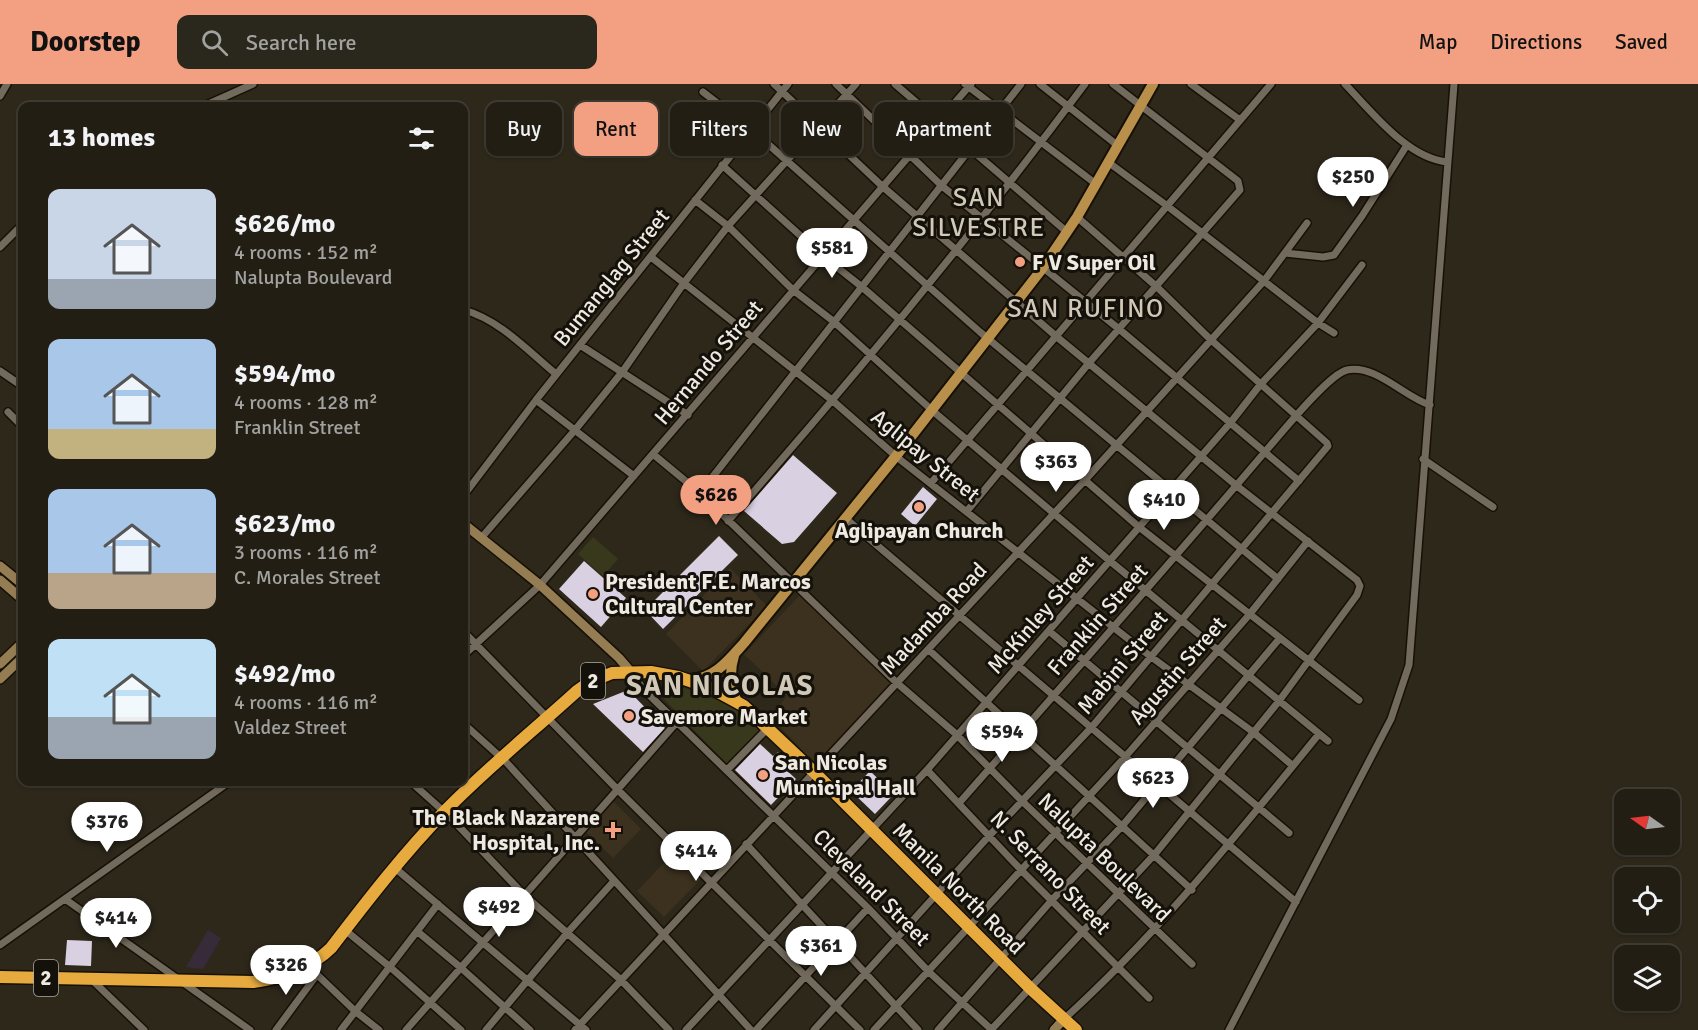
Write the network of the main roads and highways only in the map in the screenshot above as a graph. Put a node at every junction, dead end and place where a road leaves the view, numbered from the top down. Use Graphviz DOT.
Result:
graph roads {
  1 [pos="1152,84"];
  2 [pos="735,653"];
  3 [pos="686,680"];
  4 [pos="737,702"];
  5 [pos="0,976"];
  6 [pos="1076,1030"];
  1 -- 2 [label="main road"];
  2 -- 3 [label="main road"];
  2 -- 4 [label="main road"];
  3 -- 4 [label="highway, Manila North Road / 2"];
  3 -- 5 [label="highway, Manila North Road / 2"];
  4 -- 6 [label="highway, Manila North Road / 2"];
}
